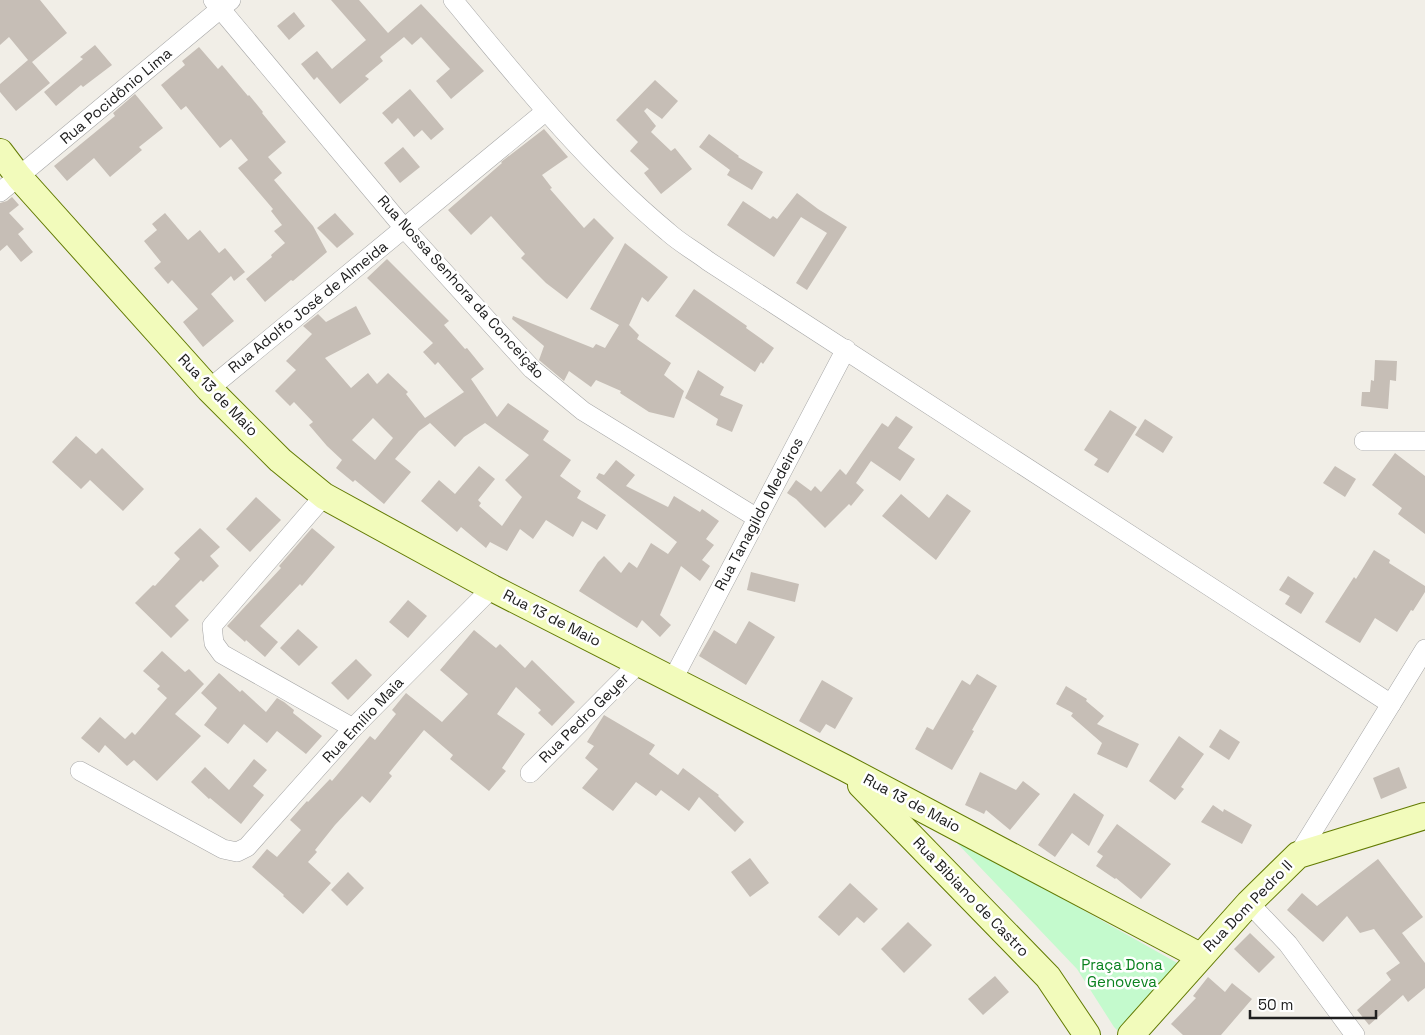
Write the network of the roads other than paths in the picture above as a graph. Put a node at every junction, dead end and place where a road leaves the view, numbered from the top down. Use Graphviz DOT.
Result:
graph roads {
  1 [pos="452,0"];
  2 [pos="222,3"];
  3 [pos="546,111"];
  4 [pos="0,152"];
  5 [pos="9,184"];
  6 [pos="404,228"];
  7 [pos="846,349"];
  8 [pos="209,388"];
  9 [pos="1364,441"];
  10 [pos="1425,441"];
  11 [pos="324,496"];
  12 [pos="757,518"];
  13 [pos="492,588"];
  14 [pos="1425,649"];
  15 [pos="639,663"];
  16 [pos="673,679"];
  17 [pos="1391,704"];
  18 [pos="353,728"];
  19 [pos="845,768"];
  20 [pos="80,771"];
  21 [pos="530,773"];
  22 [pos="1425,816"];
  23 [pos="1298,855"];
  24 [pos="1249,902"];
  25 [pos="1200,956"];
  26 [pos="1087,1035"];
  27 [pos="1131,1035"];
  28 [pos="1355,1035"];
  1 -- 3 [label="street"];
  2 -- 5 [label="street, Rua Pocidônio Lima"];
  2 -- 6 [label="street, Rua Nossa Senhora da Conceição"];
  3 -- 6 [label="street, Rua Adolfo José de Almeida"];
  3 -- 7 [label="street"];
  4 -- 5 [label="main road, Rua 13 de Maio"];
  5 -- 8 [label="main road, Rua 13 de Maio"];
  6 -- 8 [label="street, Rua Adolfo José de Almeida"];
  6 -- 12 [label="street, Rua Nossa Senhora da Conceição"];
  7 -- 12 [label="street, Rua Tanagildo Medeiros"];
  7 -- 17 [label="street"];
  8 -- 11 [label="main road, Rua 13 de Maio"];
  9 -- 10 [label="street"];
  11 -- 13 [label="main road, Rua 13 de Maio"];
  11 -- 18 [label="street"];
  12 -- 16 [label="street, Rua Tanagildo Medeiros"];
  13 -- 15 [label="main road, Rua 13 de Maio"];
  13 -- 18 [label="street, Rua Emílio Maia"];
  14 -- 17 [label="street"];
  15 -- 16 [label="main road, Rua 13 de Maio"];
  15 -- 21 [label="street, Rua Pedro Geyer"];
  16 -- 19 [label="main road, Rua 13 de Maio"];
  17 -- 23 [label="street"];
  18 -- 20 [label="street, Rua Emílio Maia"];
  19 -- 25 [label="main road, Rua 13 de Maio"];
  19 -- 26 [label="main road, Rua Bibiano de Castro"];
  22 -- 23 [label="main road, Rua Dom Pedro II"];
  23 -- 24 [label="main road, Rua Dom Pedro II"];
  24 -- 25 [label="main road, Rua Dom Pedro II"];
  24 -- 28 [label="street"];
  25 -- 27 [label="main road, Rua Dom Pedro II"];
}
